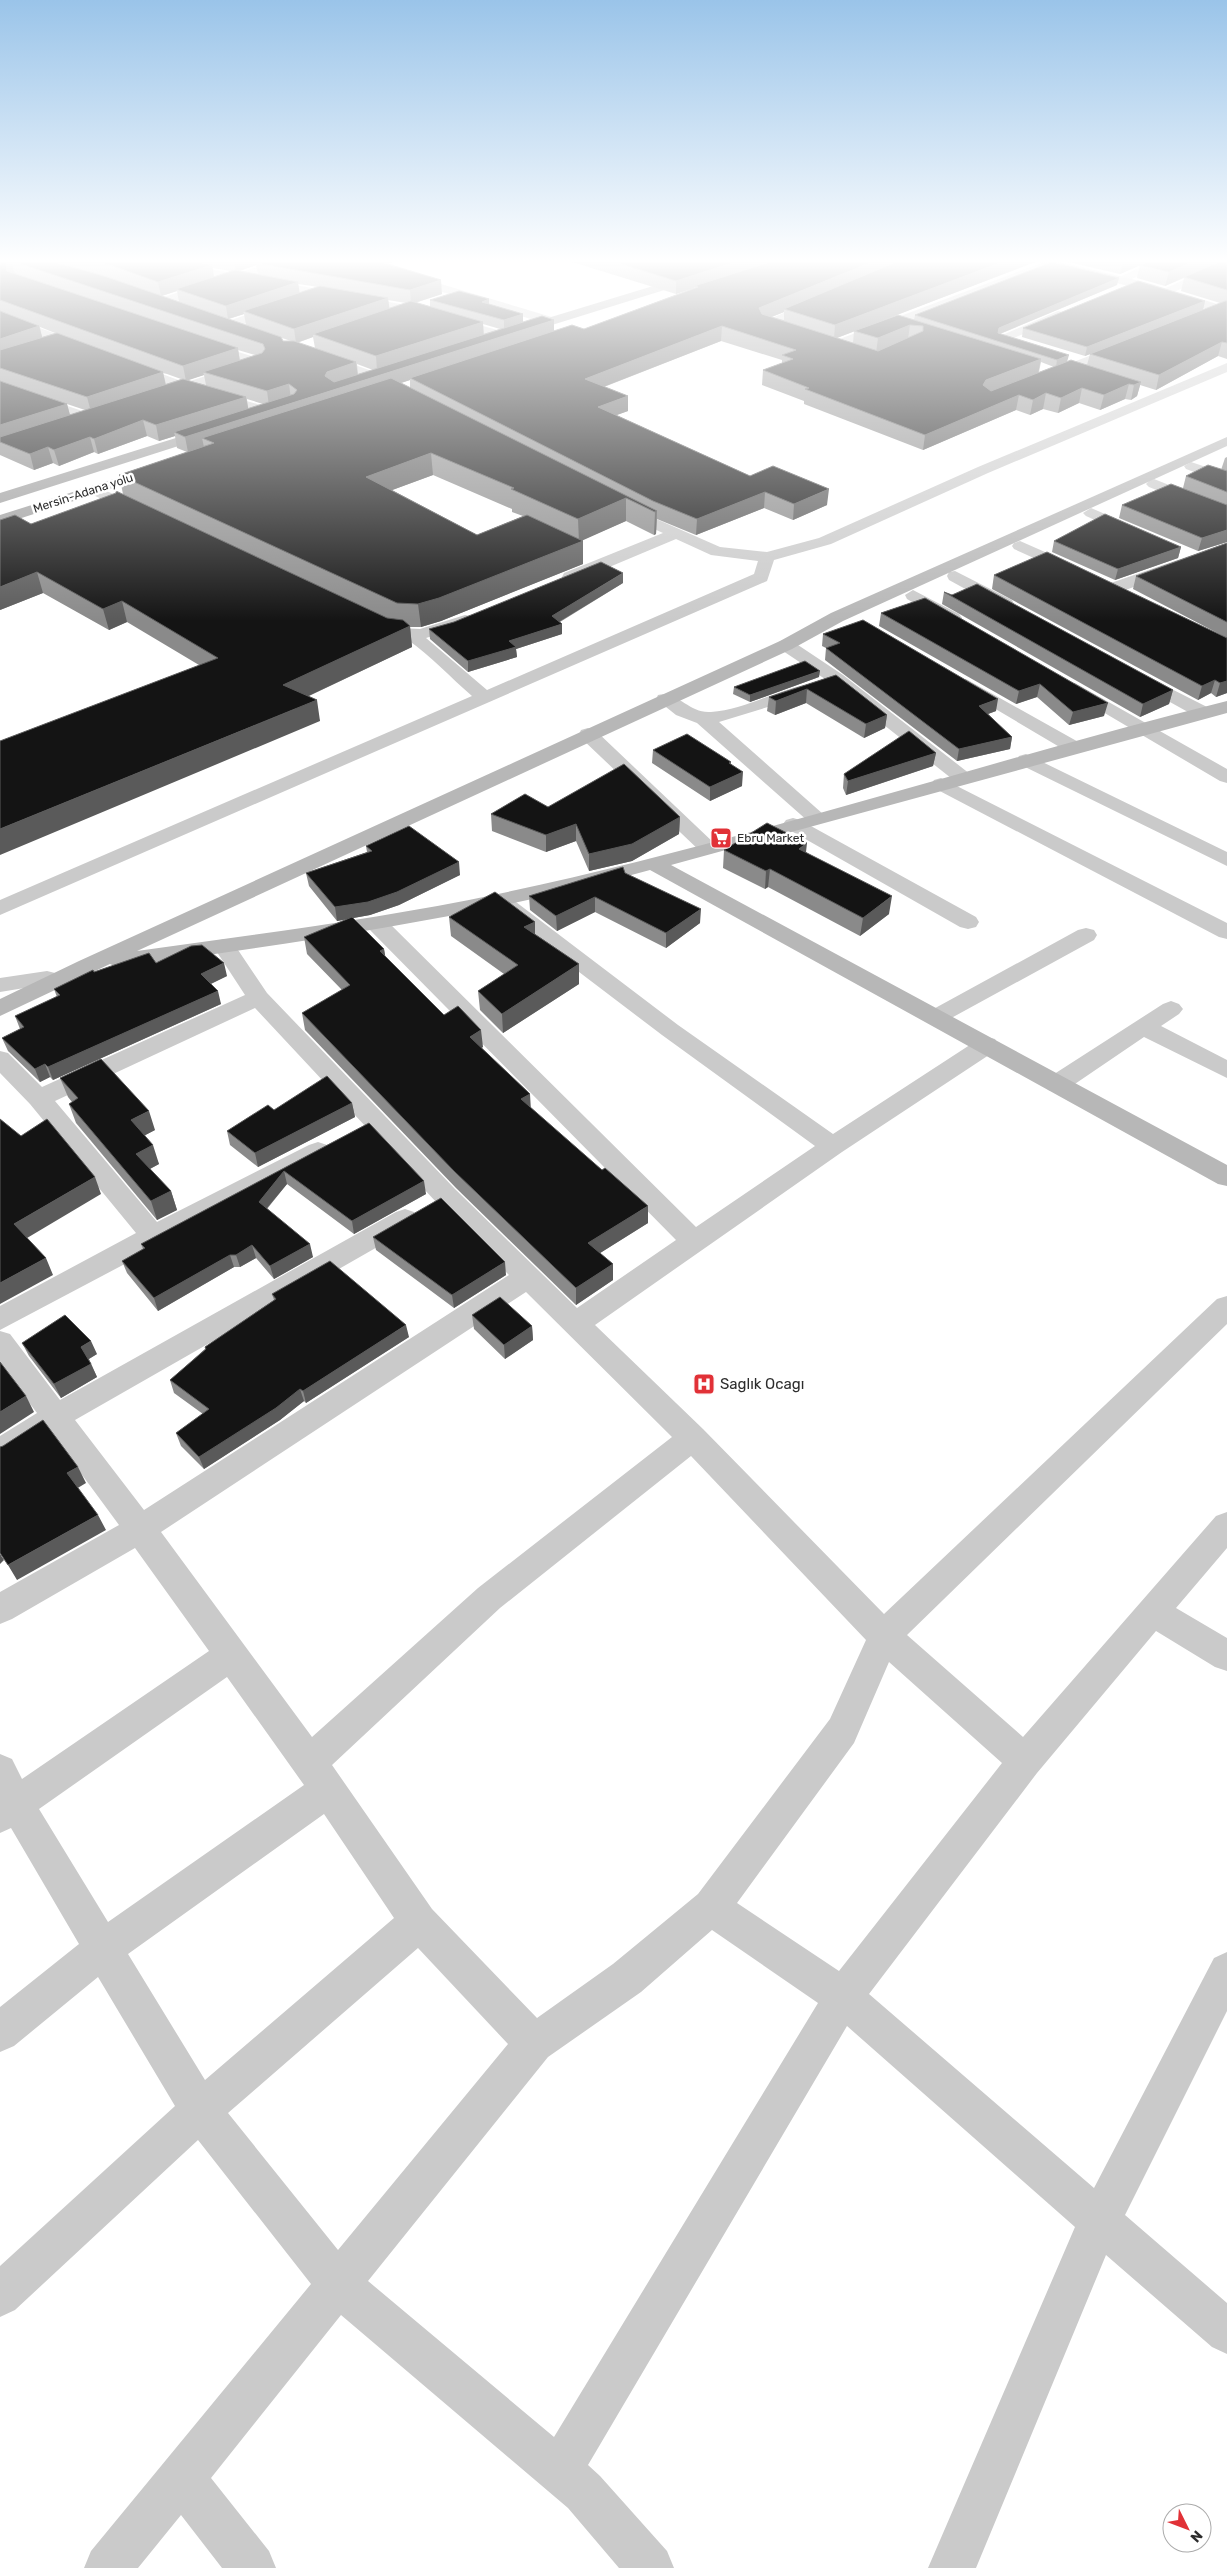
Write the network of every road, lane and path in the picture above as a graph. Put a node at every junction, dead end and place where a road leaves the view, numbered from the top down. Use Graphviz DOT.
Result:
graph roads {
  1 [pos="171,382"];
  2 [pos="200,382"];
  3 [pos="361,382"];
  4 [pos="1035,382"];
  5 [pos="1191,382"];
  6 [pos="1031,384"];
  7 [pos="352,385"];
  8 [pos="0,387"];
  9 [pos="184,387"];
  10 [pos="1139,391"];
  11 [pos="1157,396"];
  12 [pos="147,400"];
  13 [pos="274,411"];
  14 [pos="250,418"];
  15 [pos="73,425"];
  16 [pos="222,427"];
  17 [pos="1227,442"];
  18 [pos="1227,450"];
  19 [pos="169,465"];
  20 [pos="1191,466"];
  21 [pos="1227,479"];
  22 [pos="1154,484"];
  23 [pos="94,490"];
  24 [pos="0,498"];
  25 [pos="611,504"];
  26 [pos="1091,513"];
  27 [pos="1227,513"];
  28 [pos="156,519"];
  29 [pos="0,520"];
  30 [pos="675,534"];
  31 [pos="1144,536"];
  32 [pos="1020,546"];
  33 [pos="1171,548"];
  34 [pos="1227,548"];
  35 [pos="767,557"];
  36 [pos="1198,559"];
  37 [pos="955,576"];
  38 [pos="557,582"];
  39 [pos="1114,588"];
  40 [pos="913,596"];
  41 [pos="1132,597"];
  42 [pos="484,612"];
  43 [pos="1024,614"];
  44 [pos="361,616"];
  45 [pos="965,625"];
  46 [pos="411,634"];
  47 [pos="786,645"];
  48 [pos="1127,670"];
  49 [pos="949,674"];
  50 [pos="837,679"];
  51 [pos="1060,680"];
  52 [pos="484,697"];
  53 [pos="665,699"];
  54 [pos="1227,707"];
  55 [pos="1204,713"];
  56 [pos="704,719"];
  57 [pos="1147,729"];
  58 [pos="588,734"];
  59 [pos="1075,748"];
  60 [pos="1026,760"];
  61 [pos="1227,777"];
  62 [pos="963,778"];
  63 [pos="941,784"];
  64 [pos="816,818"];
  65 [pos="792,824"];
  66 [pos="708,848"];
  67 [pos="1227,860"];
  68 [pos="652,863"];
  69 [pos="499,900"];
  70 [pos="0,908"];
  71 [pos="968,922"];
  72 [pos="377,924"];
  73 [pos="1227,932"];
  74 [pos="1086,935"];
  75 [pos="224,946"];
  76 [pos="87,966"];
  77 [pos="47,978"];
  78 [pos="0,985"];
  79 [pos="259,998"];
  80 [pos="0,1001"];
  81 [pos="0,1008"];
  82 [pos="1171,1009"];
  83 [pos="936,1017"];
  84 [pos="1143,1027"];
  85 [pos="986,1045"];
  86 [pos="0,1059"];
  87 [pos="1227,1070"];
  88 [pos="1057,1084"];
  89 [pos="39,1098"];
  90 [pos="357,1130"];
  91 [pos="832,1146"];
  92 [pos="1227,1177"];
  93 [pos="446,1196"];
  94 [pos="153,1236"];
  95 [pos="692,1241"];
  96 [pos="527,1278"];
  97 [pos="1227,1307"];
  98 [pos="0,1320"];
  99 [pos="576,1323"];
  100 [pos="0,1342"];
  101 [pos="57,1416"];
  102 [pos="692,1438"];
  103 [pos="0,1451"];
  104 [pos="1227,1526"];
  105 [pos="140,1529"];
  106 [pos="0,1609"];
  107 [pos="1152,1611"];
  108 [pos="884,1636"];
  109 [pos="231,1655"];
  110 [pos="1227,1656"];
  111 [pos="1025,1761"];
  112 [pos="319,1776"];
  113 [pos="5,1797"];
  114 [pos="711,1907"];
  115 [pos="419,1922"];
  116 [pos="104,1948"];
  117 [pos="1227,1971"];
  118 [pos="843,1997"];
  119 [pos="0,2032"];
  120 [pos="534,2043"];
  121 [pos="200,2110"];
  122 [pos="1099,2222"];
  123 [pos="337,2283"];
  124 [pos="0,2295"];
  125 [pos="1227,2332"];
  126 [pos="559,2471"];
  127 [pos="181,2477"];
  128 [pos="108,2568"];
  129 [pos="252,2568"];
  130 [pos="650,2568"];
  131 [pos="952,2568"];
  1 -- 9 [label="street"];
  2 -- 9 [label="street"];
  3 -- 7 [label="highway"];
  4 -- 6 [label="street"];
  5 -- 11 [label="street"];
  8 -- 15 [label="street"];
  9 -- 12 [label="street"];
  9 -- 13 [label="street"];
  10 -- 11 [label="street"];
  11 -- 35 [label="street"];
  13 -- 14 [label="highway"];
  16 -- 24 [label="highway, Mersin-Adana yolu"];
  17 -- 47 [label="main road"];
  18 -- 20 [label="main road"];
  19 -- 23 [label="highway, Mersin-Adana yolu"];
  20 -- 21 [label="street"];
  20 -- 22 [label="main road"];
  22 -- 26 [label="main road"];
  22 -- 27 [label="street"];
  23 -- 28 [label="street"];
  23 -- 29 [label="highway, Mersin-Adana yolu"];
  25 -- 30 [label="street"];
  26 -- 31 [label="street"];
  26 -- 32 [label="main road"];
  30 -- 35 [label="street"];
  30 -- 38 [label="street"];
  32 -- 37 [label="main road"];
  32 -- 39 [label="street"];
  33 -- 36 [label="street"];
  34 -- 36 [label="street"];
  35 -- 52 [label="street"];
  36 -- 39 [label="street"];
  37 -- 40 [label="main road"];
  37 -- 43 [label="street"];
  39 -- 41 [label="street"];
  40 -- 45 [label="street"];
  40 -- 47 [label="main road"];
  42 -- 46 [label="street"];
  44 -- 46 [label="street"];
  46 -- 52 [label="street"];
  47 -- 50 [label="street"];
  47 -- 53 [label="main road"];
  48 -- 55 [label="street"];
  49 -- 59 [label="street"];
  50 -- 56 [label="street"];
  50 -- 62 [label="street"];
  51 -- 57 [label="street"];
  52 -- 70 [label="street"];
  53 -- 56 [label="street"];
  53 -- 58 [label="main road"];
  54 -- 55 [label="main road"];
  55 -- 57 [label="main road"];
  56 -- 64 [label="street"];
  57 -- 59 [label="main road"];
  57 -- 61 [label="street"];
  58 -- 66 [label="street"];
  58 -- 76 [label="main road"];
  59 -- 60 [label="main road"];
  60 -- 62 [label="main road"];
  60 -- 67 [label="street"];
  62 -- 63 [label="main road"];
  63 -- 64 [label="main road"];
  63 -- 73 [label="street"];
  64 -- 65 [label="main road"];
  65 -- 66 [label="main road"];
  65 -- 71 [label="street"];
  66 -- 68 [label="main road"];
  68 -- 69 [label="main road"];
  68 -- 83 [label="main road"];
  69 -- 72 [label="main road"];
  69 -- 91 [label="street"];
  72 -- 75 [label="main road"];
  72 -- 95 [label="street"];
  74 -- 83 [label="street"];
  75 -- 76 [label="main road"];
  75 -- 79 [label="street"];
  76 -- 77 [label="main road"];
  76 -- 81 [label="main road"];
  77 -- 78 [label="street"];
  77 -- 80 [label="main road"];
  79 -- 89 [label="street"];
  79 -- 90 [label="street"];
  82 -- 84 [label="street"];
  83 -- 85 [label="main road"];
  84 -- 87 [label="street"];
  84 -- 88 [label="street"];
  85 -- 88 [label="main road"];
  85 -- 91 [label="street"];
  86 -- 89 [label="street"];
  88 -- 92 [label="main road"];
  89 -- 94 [label="street"];
  90 -- 93 [label="street"];
  90 -- 94 [label="street"];
  91 -- 95 [label="street"];
  93 -- 96 [label="street"];
  93 -- 101 [label="street"];
  94 -- 98 [label="street"];
  95 -- 99 [label="street"];
  96 -- 99 [label="street"];
  96 -- 105 [label="street"];
  97 -- 108 [label="street"];
  99 -- 102 [label="street"];
  100 -- 101 [label="street"];
  101 -- 103 [label="street"];
  101 -- 105 [label="street"];
  102 -- 108 [label="street"];
  102 -- 112 [label="street"];
  104 -- 107 [label="street"];
  105 -- 106 [label="street"];
  105 -- 109 [label="street"];
  107 -- 110 [label="street"];
  107 -- 111 [label="street"];
  108 -- 111 [label="street"];
  108 -- 114 [label="street"];
  109 -- 112 [label="street"];
  109 -- 113 [label="street"];
  111 -- 118 [label="street"];
  112 -- 115 [label="street"];
  112 -- 116 [label="street"];
  113 -- 116 [label="street"];
  114 -- 118 [label="street"];
  114 -- 120 [label="street"];
  115 -- 120 [label="street"];
  115 -- 121 [label="street"];
  116 -- 119 [label="street"];
  116 -- 121 [label="street"];
  117 -- 122 [label="street"];
  118 -- 122 [label="street"];
  118 -- 126 [label="street"];
  120 -- 123 [label="street"];
  121 -- 123 [label="street"];
  121 -- 124 [label="street"];
  122 -- 125 [label="street"];
  122 -- 131 [label="street"];
  123 -- 126 [label="street"];
  123 -- 127 [label="street"];
  126 -- 130 [label="street"];
  127 -- 128 [label="street"];
  127 -- 129 [label="street"];
}
